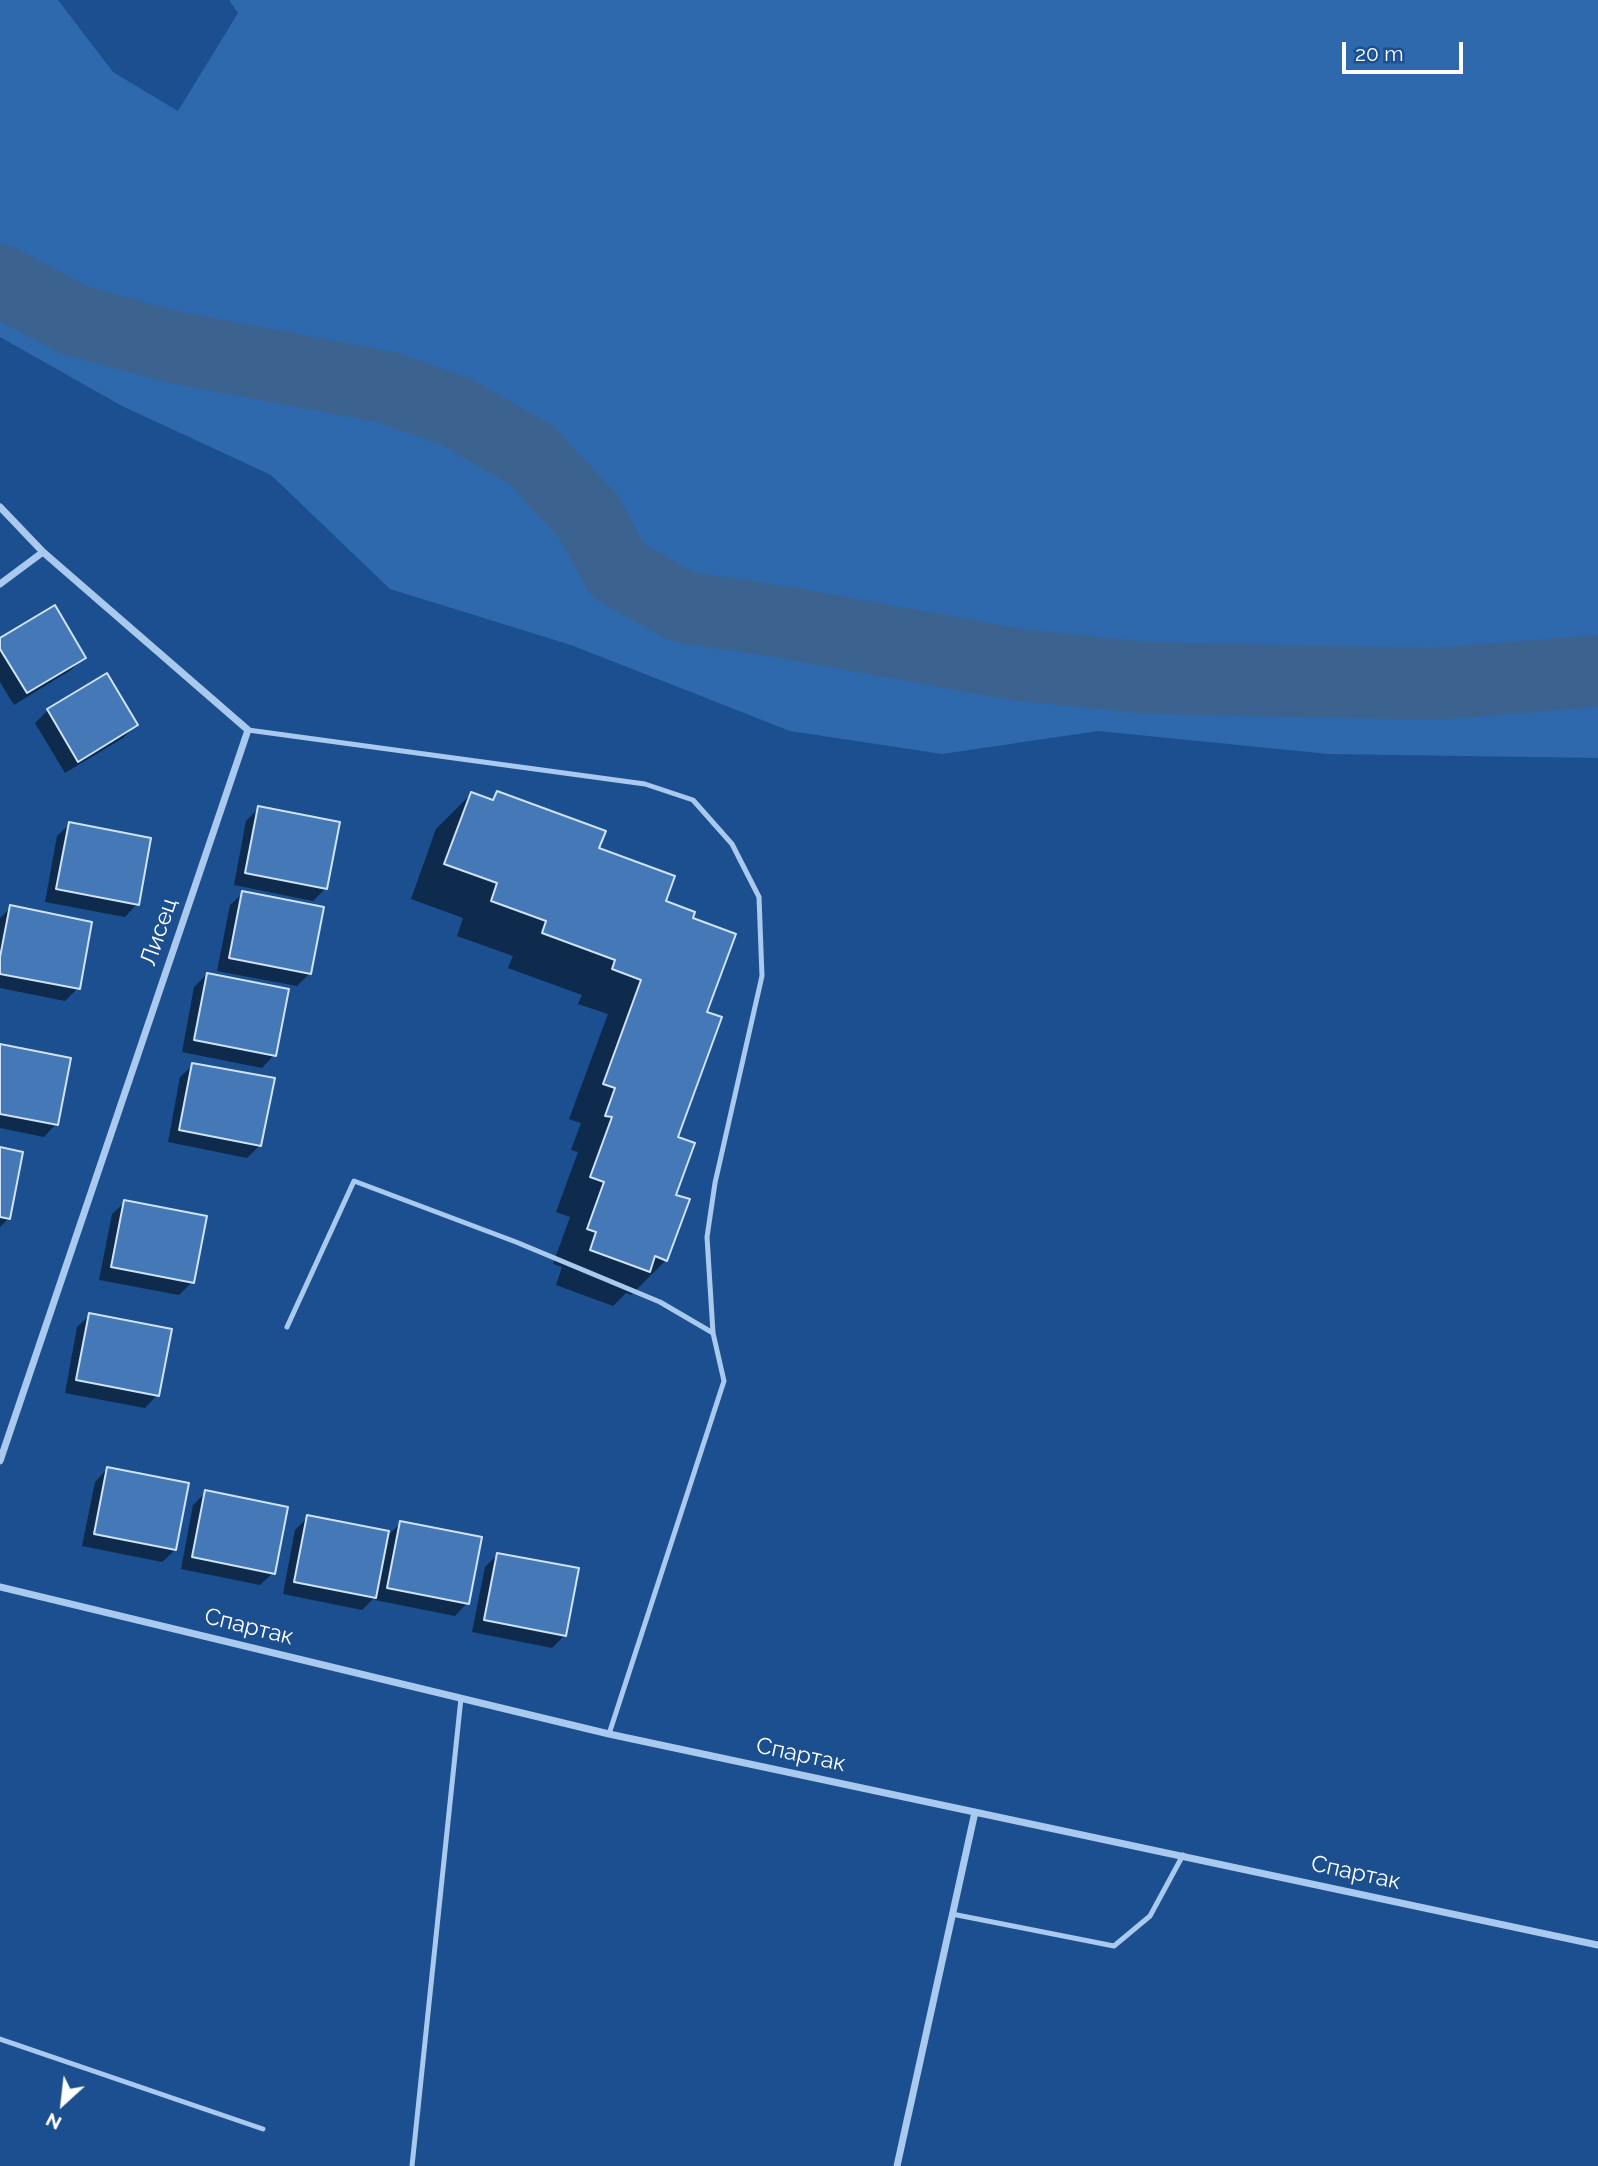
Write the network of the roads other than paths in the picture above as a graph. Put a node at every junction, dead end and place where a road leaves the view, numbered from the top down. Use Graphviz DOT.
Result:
graph roads {
  1 [pos="0,507"];
  2 [pos="43,551"];
  3 [pos="0,584"];
  4 [pos="248,730"];
  5 [pos="287,1326"];
  6 [pos="713,1333"];
  7 [pos="0,1461"];
  8 [pos="0,1587"];
  9 [pos="461,1698"];
  10 [pos="609,1734"];
  11 [pos="975,1812"];
  12 [pos="1183,1856"];
  13 [pos="952,1914"];
  14 [pos="1598,1945"];
  15 [pos="0,2039"];
  16 [pos="262,2129"];
  17 [pos="412,2166"];
  18 [pos="897,2166"];
  1 -- 2 [label="street"];
  2 -- 3 [label="street"];
  2 -- 4 [label="street"];
  4 -- 6 [label="lane"];
  4 -- 7 [label="street, Лисец"];
  5 -- 6 [label="lane"];
  6 -- 10 [label="lane"];
  8 -- 9 [label="street, Спартак"];
  9 -- 10 [label="street, Спартак"];
  9 -- 17 [label="lane"];
  10 -- 11 [label="street, Спартак"];
  11 -- 12 [label="street, Спартак"];
  11 -- 13 [label="street"];
  12 -- 13 [label="lane"];
  12 -- 14 [label="street, Спартак"];
  13 -- 18 [label="street"];
  15 -- 16 [label="lane"];
}
